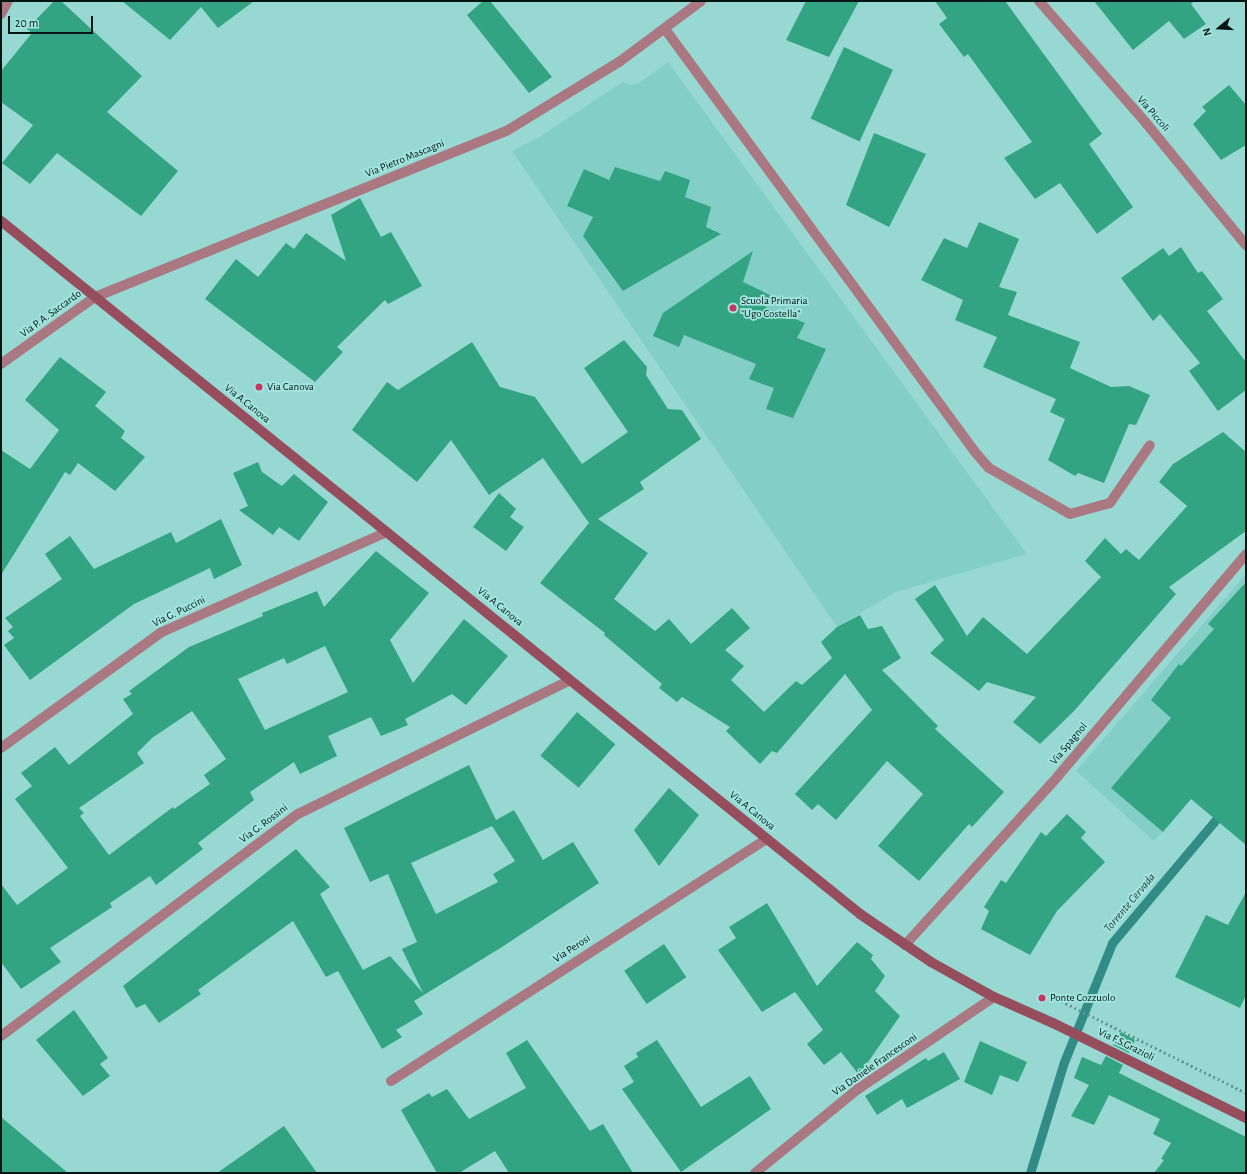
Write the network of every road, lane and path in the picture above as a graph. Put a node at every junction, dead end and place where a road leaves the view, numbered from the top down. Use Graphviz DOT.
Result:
graph roads {
  1 [pos="8,1"];
  2 [pos="701,1"];
  3 [pos="1038,1"];
  4 [pos="1,14"];
  5 [pos="665,29"];
  6 [pos="1,221"];
  7 [pos="1246,245"];
  8 [pos="95,297"];
  9 [pos="1,364"];
  10 [pos="1150,445"];
  11 [pos="386,532"];
  12 [pos="1246,554"];
  13 [pos="570,680"];
  14 [pos="1,748"];
  15 [pos="767,838"];
  16 [pos="905,945"];
  17 [pos="994,997"];
  18 [pos="1061,1001"];
  19 [pos="1,1036"];
  20 [pos="391,1080"];
  21 [pos="1246,1093"];
  22 [pos="1246,1118"];
  23 [pos="755,1173"];
  1 -- 4 [label="street"];
  2 -- 5 [label="street, Via Pietro Mascagni"];
  3 -- 7 [label="street, Via Piccoli"];
  5 -- 8 [label="street, Via Pietro Mascagni"];
  5 -- 10 [label="street"];
  6 -- 8 [label="street, Via A.Canova"];
  8 -- 9 [label="street, Via P. A. Saccardo"];
  8 -- 11 [label="street, Via A.Canova"];
  11 -- 13 [label="street, Via A.Canova"];
  11 -- 14 [label="street, Via G. Puccini"];
  12 -- 16 [label="street, Via Spagnol"];
  13 -- 15 [label="street, Via A.Canova"];
  13 -- 19 [label="street, Via G. Rossini"];
  15 -- 16 [label="street, Via A.Canova"];
  15 -- 20 [label="street, Via Perosi"];
  16 -- 17 [label="street, Via A.Canova"];
  17 -- 22 [label="street, Via F.S.Grazioli"];
  17 -- 23 [label="street, Via Daniele Francesconi"];
  18 -- 21 [label="path"];
}
